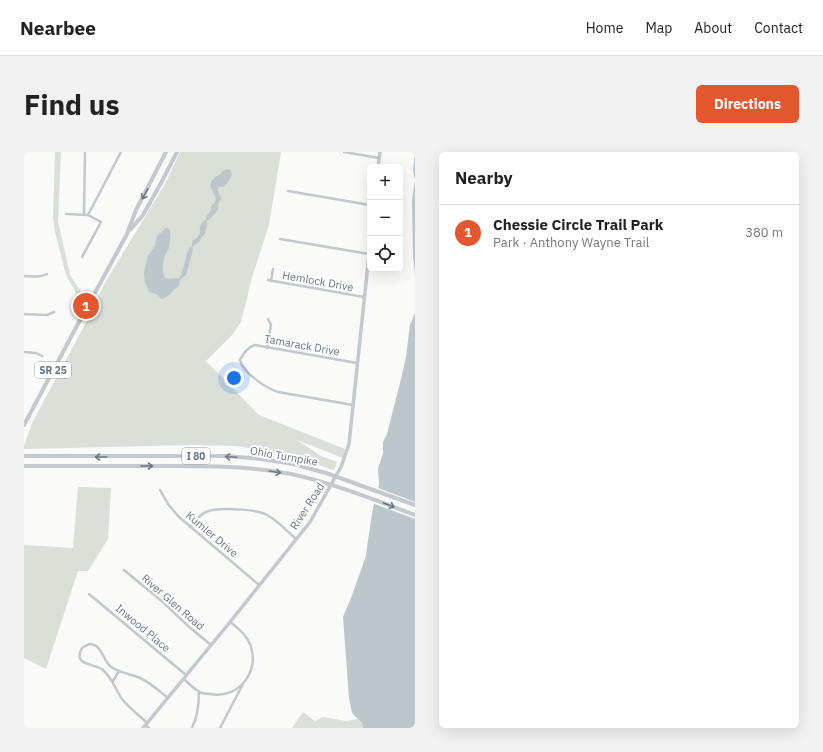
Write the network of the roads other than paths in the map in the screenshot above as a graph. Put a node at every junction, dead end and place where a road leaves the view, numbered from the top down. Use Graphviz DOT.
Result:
graph roads {
  1 [pos="86,152"];
  2 [pos="121,152"];
  3 [pos="166,152"];
  4 [pos="177,152"];
  5 [pos="344,152"];
  6 [pos="380,152"];
  7 [pos="379,158"];
  8 [pos="378,164"];
  9 [pos="288,192"];
  10 [pos="367,205"];
  11 [pos="66,214"];
  12 [pos="84,214"];
  13 [pos="88,215"];
  14 [pos="128,234"];
  15 [pos="280,239"];
  16 [pos="367,254"];
  17 [pos="82,257"];
  18 [pos="273,269"];
  19 [pos="367,271"];
  20 [pos="47,274"];
  21 [pos="24,276"];
  22 [pos="364,297"];
  23 [pos="54,312"];
  24 [pos="24,314"];
  25 [pos="268,319"];
  26 [pos="267,348"];
  27 [pos="24,352"];
  28 [pos="42,356"];
  29 [pos="357,363"];
  30 [pos="353,405"];
  31 [pos="24,425"];
  32 [pos="24,456"];
  33 [pos="24,466"];
  34 [pos="160,490"];
  35 [pos="415,505"];
  36 [pos="415,515"];
  37 [pos="190,527"];
  38 [pos="296,538"];
  39 [pos="124,570"];
  40 [pos="260,585"];
  41 [pos="90,594"];
  42 [pos="230,622"];
  43 [pos="211,646"];
  44 [pos="119,671"];
  45 [pos="187,675"];
  46 [pos="184,679"];
  47 [pos="113,681"];
  48 [pos="244,682"];
  49 [pos="199,692"];
  50 [pos="168,698"];
  51 [pos="146,726"];
  52 [pos="192,728"];
  53 [pos="220,728"];
  1 -- 12 [label="street"];
  2 -- 13 [label="street"];
  3 -- 14 [label="highway, SR 25, one-way"];
  4 -- 14 [label="highway, SR 25"];
  5 -- 7 [label="street"];
  6 -- 7 [label="street"];
  7 -- 8 [label="street"];
  9 -- 10 [label="street"];
  11 -- 12 [label="street"];
  12 -- 13 [label="street"];
  13 -- 17 [label="street"];
  14 -- 31 [label="highway, SR 25"];
  15 -- 16 [label="street"];
  18 -- 22 [label="street, Hemlock Drive"];
  19 -- 22 [label="street, River Road"];
  20 -- 21 [label="street"];
  22 -- 29 [label="street, River Road"];
  23 -- 24 [label="street"];
  25 -- 26 [label="street"];
  26 -- 29 [label="street, Tamarack Drive"];
  26 -- 30 [label="street, Tamarack Drive"];
  27 -- 28 [label="street"];
  29 -- 30 [label="street, River Road"];
  30 -- 38 [label="street, River Road"];
  35 -- 32 [label="highway, Ohio Turnpike / I 80, one-way"];
  33 -- 36 [label="highway, Ohio Turnpike / I 80, one-way"];
  34 -- 37 [label="street, Kumler Drive"];
  37 -- 38 [label="street"];
  37 -- 40 [label="street, Kumler Drive"];
  38 -- 40 [label="street, River Road"];
  39 -- 43 [label="street, River Glen Road"];
  40 -- 42 [label="street, River Road"];
  41 -- 45 [label="street, Inwood Place"];
  42 -- 43 [label="street, River Road"];
  42 -- 48 [label="street"];
  43 -- 45 [label="street, River Road"];
  44 -- 47 [label="street"];
  44 -- 47 [label="street"];
  44 -- 50 [label="street"];
  45 -- 46 [label="street, River Road"];
  46 -- 49 [label="street"];
  46 -- 50 [label="street, River Road"];
  47 -- 51 [label="street"];
  48 -- 49 [label="street"];
  48 -- 53 [label="street"];
  49 -- 52 [label="street"];
  50 -- 51 [label="street, River Road"];
}
